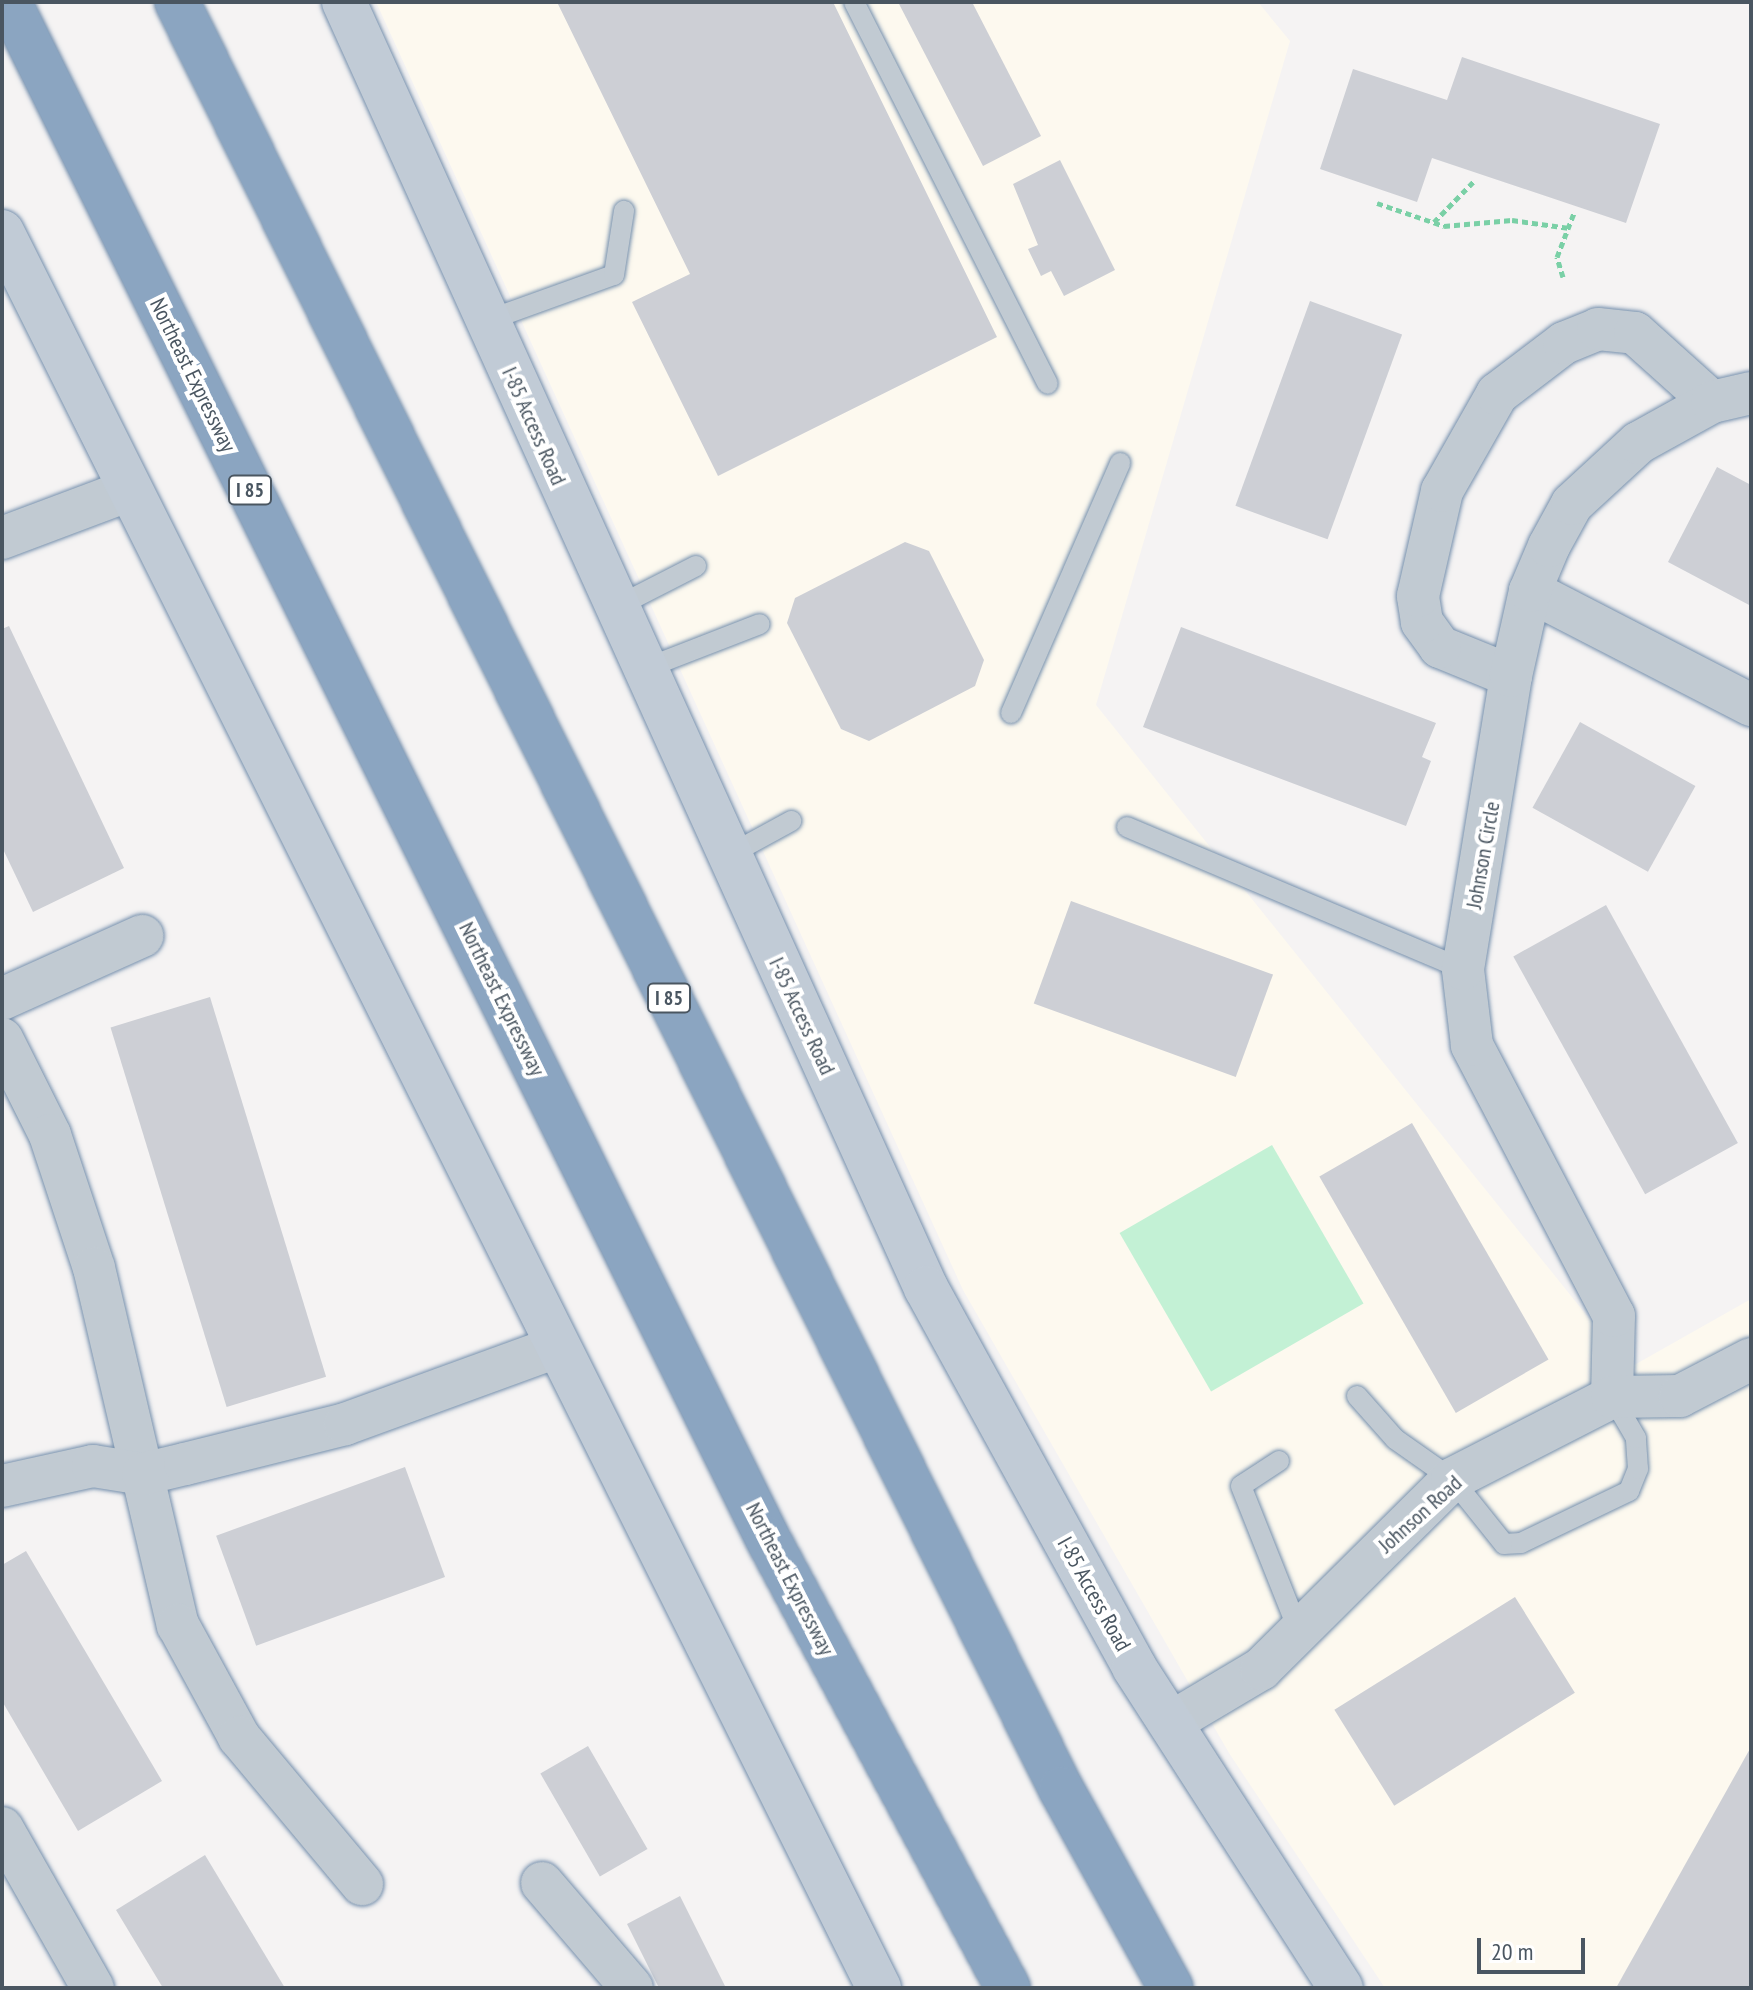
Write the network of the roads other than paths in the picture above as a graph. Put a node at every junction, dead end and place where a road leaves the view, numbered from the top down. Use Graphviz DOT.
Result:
graph roads {
  1 [pos="9,2"];
  2 [pos="177,2"];
  3 [pos="344,2"];
  4 [pos="854,2"];
  5 [pos="624,211"];
  6 [pos="2,232"];
  7 [pos="486,321"];
  8 [pos="1048,384"];
  9 [pos="1732,398"];
  10 [pos="1120,463"];
  11 [pos="130,490"];
  12 [pos="2,538"];
  13 [pos="696,566"];
  14 [pos="1530,591"];
  15 [pos="616,607"];
  16 [pos="760,624"];
  17 [pos="644,669"];
  18 [pos="1511,676"];
  19 [pos="1751,705"];
  20 [pos="1011,713"];
  21 [pos="791,821"];
  22 [pos="1127,827"];
  23 [pos="729,855"];
  24 [pos="142,936"];
  25 [pos="1463,969"];
  26 [pos="2,999"];
  27 [pos="2,1039"];
  28 [pos="554,1348"];
  29 [pos="1751,1359"];
  30 [pos="1357,1396"];
  31 [pos="1612,1397"];
  32 [pos="1279,1461"];
  33 [pos="143,1474"];
  34 [pos="1452,1479"];
  35 [pos="2,1486"];
  36 [pos="1300,1634"];
  37 [pos="1170,1723"];
  38 [pos="2,1828"];
  39 [pos="542,1883"];
  40 [pos="362,1884"];
  41 [pos="93,1988"];
  42 [pos="632,1988"];
  43 [pos="879,1988"];
  44 [pos="1008,1988"];
  45 [pos="1171,1988"];
  46 [pos="1341,1988"];
  1 -- 44 [label="highway, Northeast Expressway / I 85"];
  2 -- 45 [label="highway, I 85"];
  3 -- 7 [label="main road, I-85 Access Road"];
  4 -- 8 [label="lane"];
  5 -- 7 [label="lane"];
  6 -- 11 [label="main road"];
  7 -- 15 [label="main road, I-85 Access Road"];
  9 -- 14 [label="street, Johnson Circle"];
  9 -- 18 [label="street"];
  10 -- 20 [label="lane"];
  11 -- 12 [label="street"];
  11 -- 28 [label="main road"];
  13 -- 15 [label="lane"];
  14 -- 18 [label="street, Johnson Circle"];
  14 -- 19 [label="street"];
  15 -- 17 [label="main road, I-85 Access Road"];
  16 -- 17 [label="lane"];
  17 -- 23 [label="main road, I-85 Access Road"];
  18 -- 25 [label="street, Johnson Circle"];
  21 -- 23 [label="lane"];
  22 -- 25 [label="lane"];
  23 -- 37 [label="main road, I-85 Access Road"];
  24 -- 26 [label="street"];
  25 -- 31 [label="street, Johnson Circle"];
  27 -- 33 [label="street"];
  28 -- 33 [label="street"];
  28 -- 43 [label="main road"];
  29 -- 31 [label="street, Johnson Road"];
  30 -- 34 [label="lane"];
  31 -- 34 [label="street, Johnson Road"];
  31 -- 34 [label="lane"];
  32 -- 36 [label="lane"];
  33 -- 35 [label="street"];
  33 -- 40 [label="street"];
  34 -- 36 [label="street, Johnson Road"];
  36 -- 37 [label="street, Johnson Road"];
  37 -- 46 [label="main road, I-85 Access Road"];
  38 -- 41 [label="street"];
  39 -- 42 [label="street"];
}
